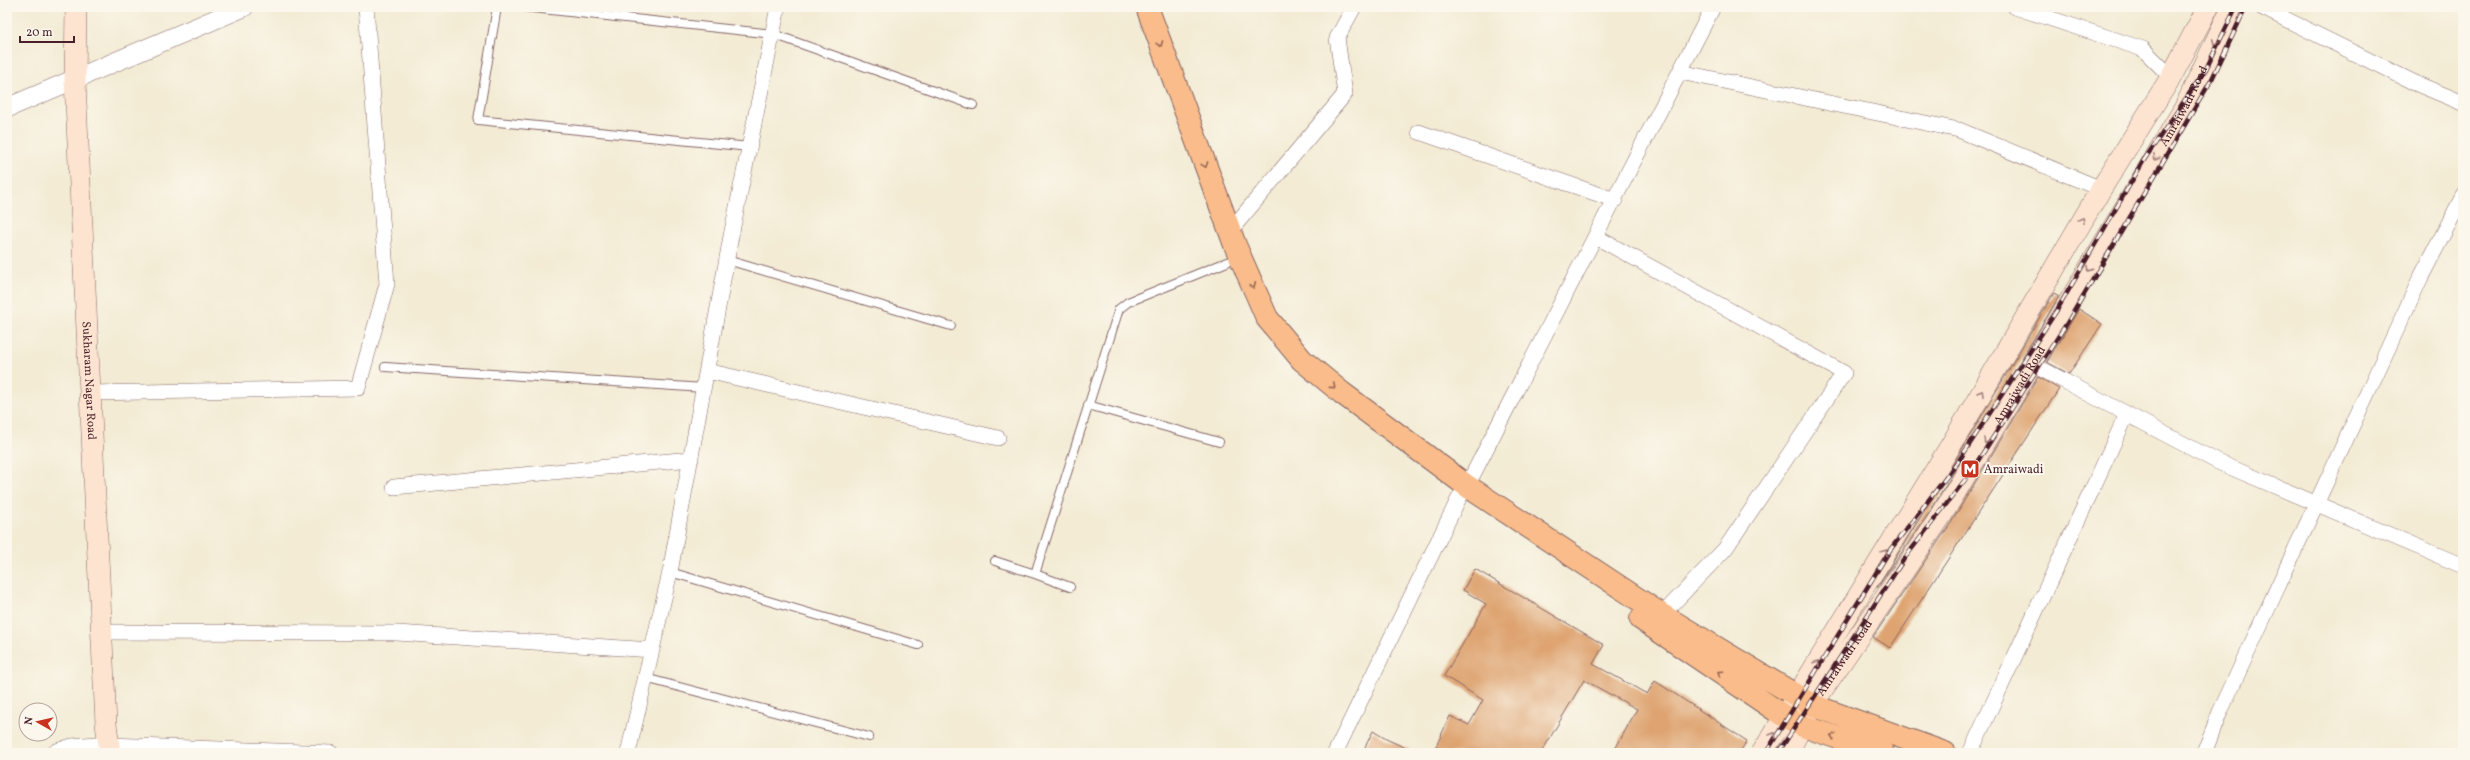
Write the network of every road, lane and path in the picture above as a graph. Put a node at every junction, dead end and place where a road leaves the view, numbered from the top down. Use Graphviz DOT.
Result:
graph roads {
  1 [pos="76,7"];
  2 [pos="244,7"];
  3 [pos="366,7"];
  4 [pos="497,7"];
  5 [pos="523,7"];
  6 [pos="778,7"];
  7 [pos="1131,7"];
  8 [pos="1147,7"];
  9 [pos="1354,7"];
  10 [pos="1713,7"];
  11 [pos="2015,7"];
  12 [pos="2208,7"];
  13 [pos="2232,7"];
  14 [pos="2261,7"];
  15 [pos="772,34"];
  16 [pos="1680,72"];
  17 [pos="2170,77"];
  18 [pos="75,81"];
  19 [pos="2463,103"];
  20 [pos="973,105"];
  21 [pos="7,108"];
  22 [pos="1419,132"];
  23 [pos="750,147"];
  24 [pos="2100,189"];
  25 [pos="2463,196"];
  26 [pos="1615,200"];
  27 [pos="1230,232"];
  28 [pos="1596,237"];
  29 [pos="727,260"];
  30 [pos="1227,262"];
  31 [pos="951,326"];
  32 [pos="2032,364"];
  33 [pos="385,367"];
  34 [pos="707,371"];
  35 [pos="704,388"];
  36 [pos="90,393"];
  37 [pos="1088,404"];
  38 [pos="2127,414"];
  39 [pos="998,438"];
  40 [pos="1219,442"];
  41 [pos="691,459"];
  42 [pos="394,487"];
  43 [pos="1463,492"];
  44 [pos="2317,504"];
  45 [pos="995,561"];
  46 [pos="2463,566"];
  47 [pos="670,572"];
  48 [pos="1035,574"];
  49 [pos="1070,587"];
  50 [pos="1662,615"];
  51 [pos="101,632"];
  52 [pos="918,644"];
  53 [pos="652,650"];
  54 [pos="645,678"];
  55 [pos="1804,701"];
  56 [pos="1784,716"];
  57 [pos="1803,726"];
  58 [pos="869,737"];
  59 [pos="110,749"];
  60 [pos="57,753"];
  61 [pos="331,753"];
  62 [pos="628,753"];
  63 [pos="1335,753"];
  64 [pos="1762,753"];
  65 [pos="1788,753"];
  66 [pos="1883,753"];
  67 [pos="1945,753"];
  68 [pos="1970,753"];
  69 [pos="2204,753"];
  1 -- 18 [label="main road, Sukharam Nagar Road"];
  2 -- 18 [label="street"];
  3 -- 36 [label="street"];
  4 -- 23 [label="lane"];
  5 -- 15 [label="lane"];
  6 -- 15 [label="street"];
  7 -- 30 [label="main road"];
  8 -- 27 [label="main road, one-way"];
  9 -- 27 [label="street"];
  10 -- 16 [label="street"];
  11 -- 17 [label="street"];
  12 -- 17 [label="main road"];
  13 -- 32 [label="main road, Amraiwadi Road, one-way"];
  14 -- 19 [label="street"];
  15 -- 20 [label="lane"];
  15 -- 23 [label="street"];
  16 -- 24 [label="street"];
  16 -- 26 [label="street"];
  17 -- 24 [label="main road"];
  18 -- 21 [label="street"];
  18 -- 36 [label="main road, Sukharam Nagar Road"];
  22 -- 26 [label="street"];
  23 -- 29 [label="street"];
  55 -- 24 [label="main road, one-way"];
  25 -- 44 [label="street"];
  26 -- 28 [label="street"];
  27 -- 43 [label="main road, one-way"];
  28 -- 43 [label="street"];
  28 -- 50 [label="street"];
  29 -- 31 [label="lane"];
  29 -- 34 [label="street"];
  30 -- 37 [label="lane"];
  30 -- 43 [label="main road"];
  32 -- 38 [label="street"];
  32 -- 55 [label="main road, Amraiwadi Road, one-way"];
  33 -- 35 [label="lane"];
  34 -- 35 [label="street"];
  34 -- 39 [label="street"];
  35 -- 41 [label="street"];
  36 -- 51 [label="main road, Sukharam Nagar Road"];
  37 -- 40 [label="lane"];
  37 -- 48 [label="lane"];
  38 -- 44 [label="street"];
  38 -- 68 [label="street"];
  41 -- 42 [label="street"];
  41 -- 47 [label="street"];
  43 -- 50 [label="main road"];
  56 -- 43 [label="main road, one-way"];
  43 -- 63 [label="street"];
  44 -- 46 [label="street"];
  44 -- 69 [label="street"];
  45 -- 48 [label="lane"];
  47 -- 52 [label="lane"];
  47 -- 53 [label="street"];
  48 -- 49 [label="lane"];
  50 -- 55 [label="main road"];
  51 -- 53 [label="street"];
  51 -- 59 [label="main road, Sukharam Nagar Road"];
  53 -- 54 [label="street"];
  54 -- 58 [label="lane"];
  54 -- 62 [label="street"];
  55 -- 56 [label="main road"];
  55 -- 57 [label="main road, Amraiwadi Road"];
  55 -- 67 [label="main road"];
  56 -- 57 [label="main road"];
  64 -- 56 [label="main road, one-way"];
  57 -- 65 [label="main road, Amraiwadi Road"];
  66 -- 57 [label="main road, one-way"];
  59 -- 60 [label="street"];
  59 -- 61 [label="street"];
}
